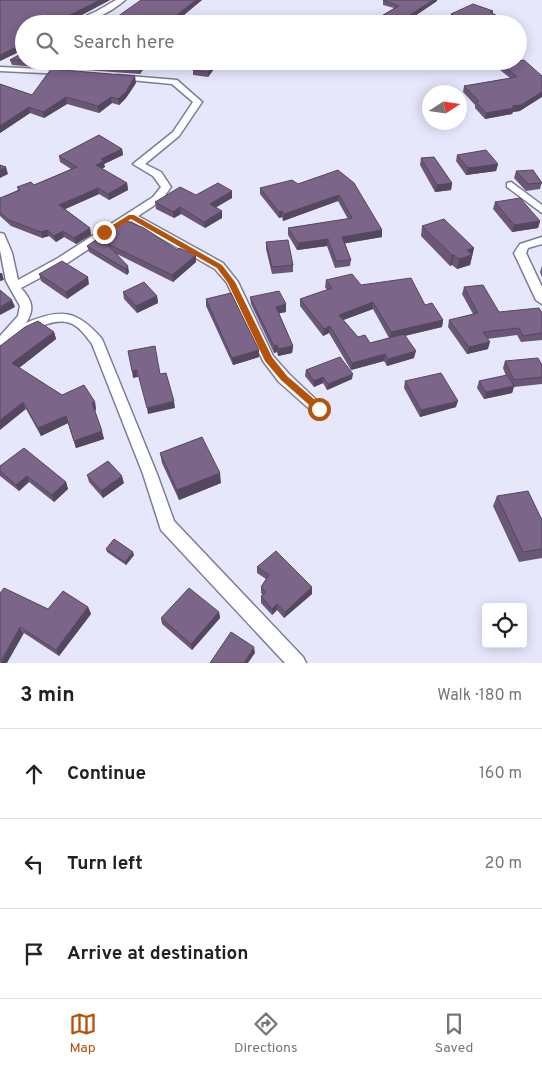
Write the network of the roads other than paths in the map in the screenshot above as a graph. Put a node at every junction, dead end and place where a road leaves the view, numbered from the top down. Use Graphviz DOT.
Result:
graph roads {
  1 [pos="121,0"];
  2 [pos="95,15"];
  3 [pos="10,62"];
  4 [pos="0,68"];
  5 [pos="15,69"];
  6 [pos="30,70"];
  7 [pos="76,73"];
  8 [pos="113,77"];
  9 [pos="511,185"];
  10 [pos="542,210"];
  11 [pos="131,216"];
  12 [pos="0,236"];
  13 [pos="542,240"];
  14 [pos="14,287"];
  15 [pos="542,300"];
  16 [pos="0,340"];
  17 [pos="319,409"];
  18 [pos="297,663"];
  1 -- 2 [label="street"];
  3 -- 4 [label="street"];
  4 -- 5 [label="street"];
  6 -- 7 [label="street"];
  8 -- 11 [label="street"];
  9 -- 10 [label="street"];
  11 -- 14 [label="street"];
  11 -- 17 [label="street"];
  12 -- 14 [label="street"];
  13 -- 15 [label="street"];
  14 -- 16 [label="street"];
  16 -- 18 [label="street"];
}
